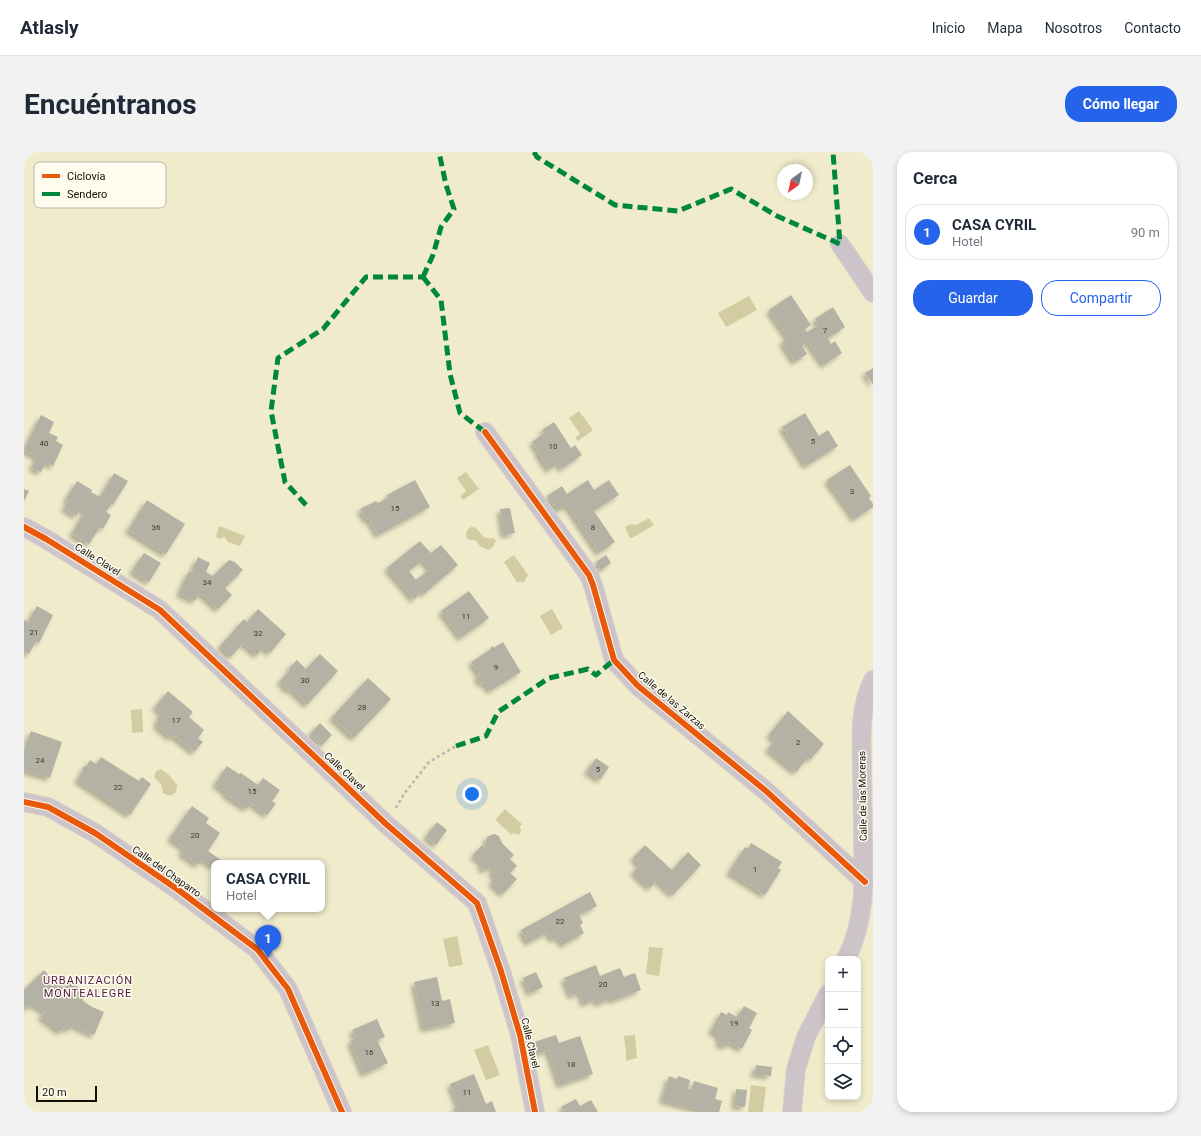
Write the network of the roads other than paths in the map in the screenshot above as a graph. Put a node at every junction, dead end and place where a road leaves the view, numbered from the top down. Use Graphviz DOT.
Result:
graph roads {
  1 [pos="840,244"];
  2 [pos="873,293"];
  3 [pos="485,432"];
  4 [pos="24,527"];
  5 [pos="873,680"];
  6 [pos="24,802"];
  7 [pos="864,882"];
  8 [pos="848,956"];
  9 [pos="825,1000"];
  10 [pos="342,1112"];
  11 [pos="535,1112"];
  12 [pos="792,1112"];
  1 -- 2 [label="street"];
  3 -- 7 [label="street, Calle de las Zarzas"];
  4 -- 11 [label="street, Calle Clavel"];
  5 -- 7 [label="street, Calle de las Moreras"];
  6 -- 10 [label="street, Calle del Chaparro"];
  7 -- 8 [label="street, Calle de las Moreras"];
  9 -- 12 [label="street"];
}
